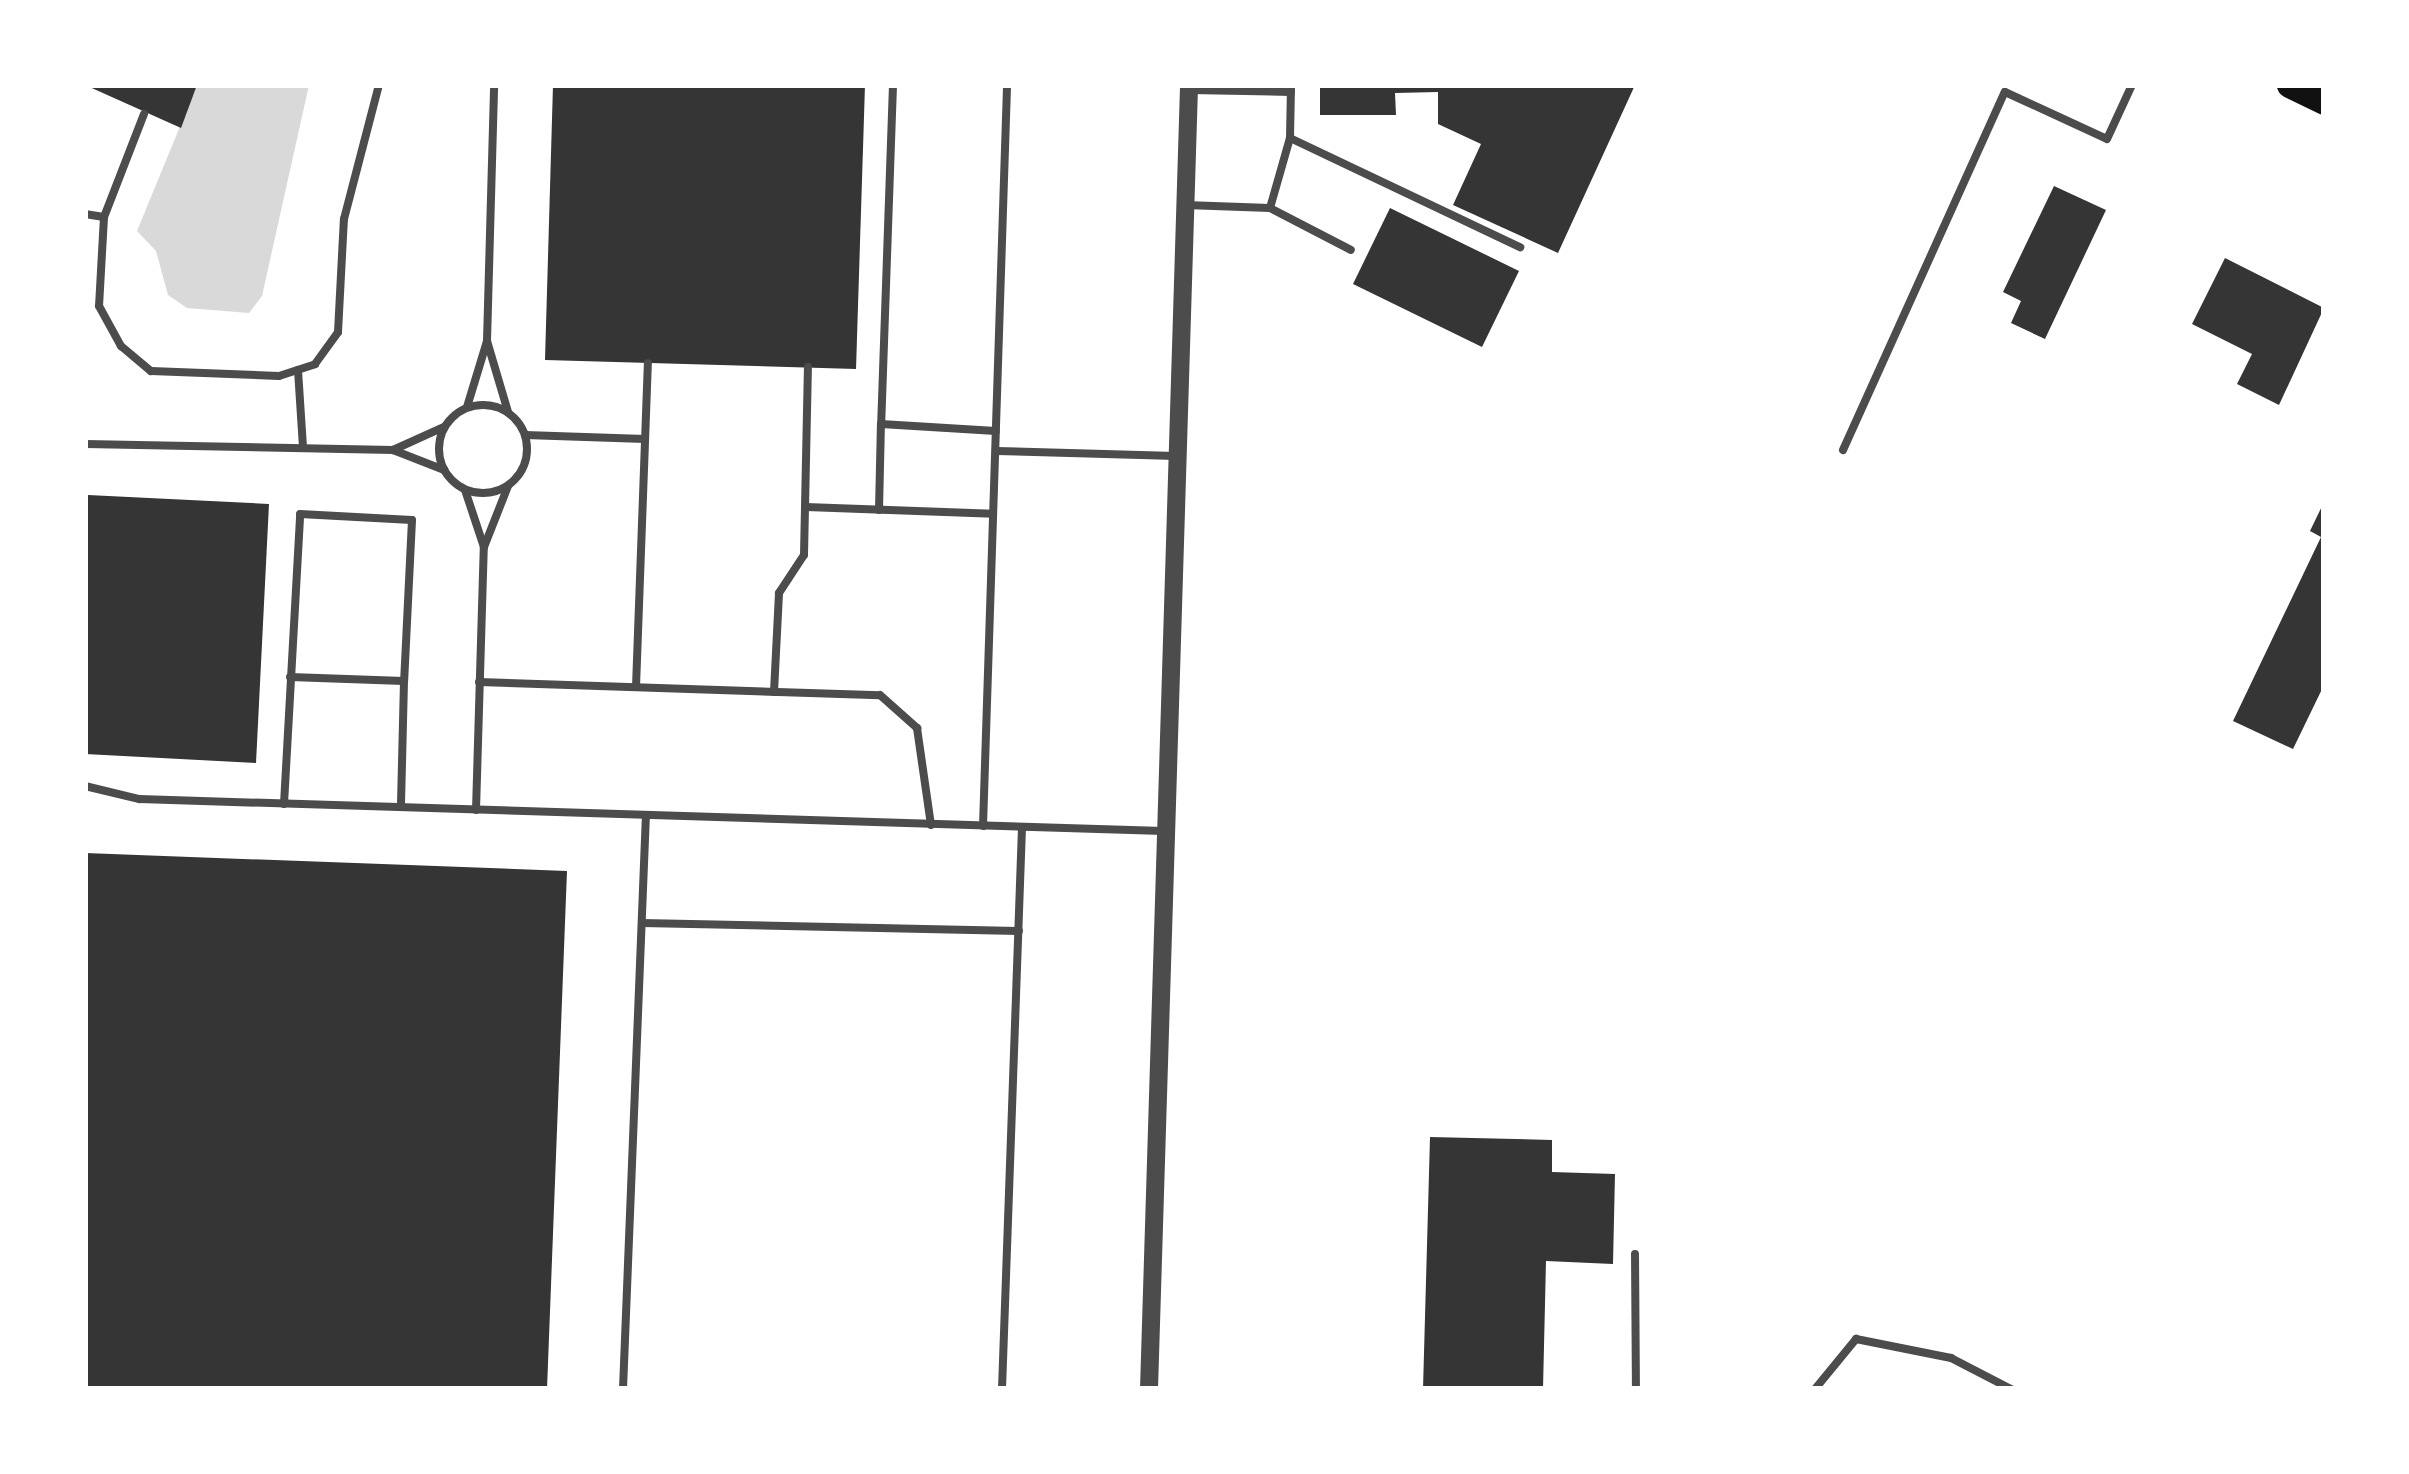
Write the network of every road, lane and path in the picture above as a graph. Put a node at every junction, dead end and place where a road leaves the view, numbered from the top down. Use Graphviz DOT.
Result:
graph roads {
  1 [pos="379,85"];
  2 [pos="494,85"];
  3 [pos="893,85"];
  4 [pos="1007,85"];
  5 [pos="2132,85"];
  6 [pos="2289,85"];
  7 [pos="1189,87"];
  8 [pos="1291,88"];
  9 [pos="2323,100"];
  10 [pos="144,114"];
  11 [pos="1290,138"];
  12 [pos="1185,206"];
  13 [pos="1270,208"];
  14 [pos="85,214"];
  15 [pos="104,217"];
  16 [pos="1520,248"];
  17 [pos="1352,250"];
  18 [pos="486,341"];
  19 [pos="648,362"];
  20 [pos="808,367"];
  21 [pos="298,370"];
  22 [pos="466,408"];
  23 [pos="508,412"];
  24 [pos="882,424"];
  25 [pos="444,427"];
  26 [pos="996,430"];
  27 [pos="525,434"];
  28 [pos="645,438"];
  29 [pos="85,444"];
  30 [pos="302,448"];
  31 [pos="394,450"];
  32 [pos="1843,450"];
  33 [pos="996,451"];
  34 [pos="1178,456"];
  35 [pos="444,470"];
  36 [pos="508,486"];
  37 [pos="465,490"];
  38 [pos="806,507"];
  39 [pos="879,510"];
  40 [pos="993,514"];
  41 [pos="484,548"];
  42 [pos="290,677"];
  43 [pos="404,681"];
  44 [pos="479,682"];
  45 [pos="636,687"];
  46 [pos="774,692"];
  47 [pos="85,786"];
  48 [pos="284,804"];
  49 [pos="401,807"];
  50 [pos="476,810"];
  51 [pos="646,816"];
  52 [pos="932,825"];
  53 [pos="983,826"];
  54 [pos="1022,828"];
  55 [pos="1166,830"];
  56 [pos="642,923"];
  57 [pos="1018,931"];
  58 [pos="1635,1254"];
  59 [pos="622,1389"];
  60 [pos="1002,1389"];
  61 [pos="1149,1389"];
  62 [pos="1636,1389"];
  63 [pos="1815,1389"];
  64 [pos="2011,1389"];
  1 -- 21 [label="lane"];
  2 -- 18 [label="lane"];
  3 -- 24 [label="lane"];
  4 -- 26 [label="lane"];
  5 -- 32 [label="lane"];
  6 -- 9 [label="main road"];
  7 -- 8 [label="lane"];
  7 -- 12 [label="street"];
  8 -- 11 [label="lane"];
  10 -- 15 [label="lane"];
  11 -- 13 [label="lane"];
  11 -- 16 [label="lane"];
  12 -- 13 [label="lane"];
  12 -- 34 [label="street"];
  13 -- 17 [label="lane"];
  14 -- 15 [label="lane"];
  15 -- 21 [label="lane"];
  18 -- 22 [label="lane"];
  18 -- 23 [label="lane"];
  19 -- 28 [label="lane"];
  20 -- 38 [label="lane"];
  21 -- 30 [label="lane"];
  22 -- 23 [label="lane"];
  22 -- 25 [label="lane"];
  23 -- 27 [label="lane"];
  24 -- 26 [label="lane"];
  24 -- 39 [label="lane"];
  25 -- 31 [label="lane"];
  25 -- 35 [label="lane"];
  26 -- 33 [label="lane"];
  27 -- 28 [label="lane"];
  27 -- 36 [label="lane"];
  28 -- 45 [label="lane"];
  29 -- 30 [label="lane"];
  30 -- 31 [label="lane"];
  31 -- 35 [label="lane"];
  33 -- 34 [label="lane"];
  33 -- 40 [label="lane"];
  34 -- 55 [label="street"];
  35 -- 37 [label="lane"];
  36 -- 37 [label="lane"];
  36 -- 41 [label="lane"];
  37 -- 41 [label="lane"];
  38 -- 39 [label="lane"];
  38 -- 46 [label="lane"];
  39 -- 40 [label="lane"];
  40 -- 53 [label="lane"];
  41 -- 44 [label="lane"];
  42 -- 43 [label="lane"];
  42 -- 43 [label="lane"];
  42 -- 48 [label="lane"];
  43 -- 49 [label="lane"];
  44 -- 45 [label="lane"];
  44 -- 50 [label="lane"];
  45 -- 46 [label="lane"];
  46 -- 52 [label="lane"];
  47 -- 48 [label="lane"];
  48 -- 49 [label="lane"];
  49 -- 50 [label="lane"];
  50 -- 51 [label="lane"];
  51 -- 52 [label="lane"];
  51 -- 56 [label="lane"];
  52 -- 53 [label="lane"];
  53 -- 54 [label="lane"];
  54 -- 55 [label="lane"];
  54 -- 57 [label="lane"];
  55 -- 61 [label="street"];
  56 -- 57 [label="lane"];
  56 -- 59 [label="lane"];
  57 -- 60 [label="lane"];
  58 -- 62 [label="lane"];
  63 -- 64 [label="lane"];
}
